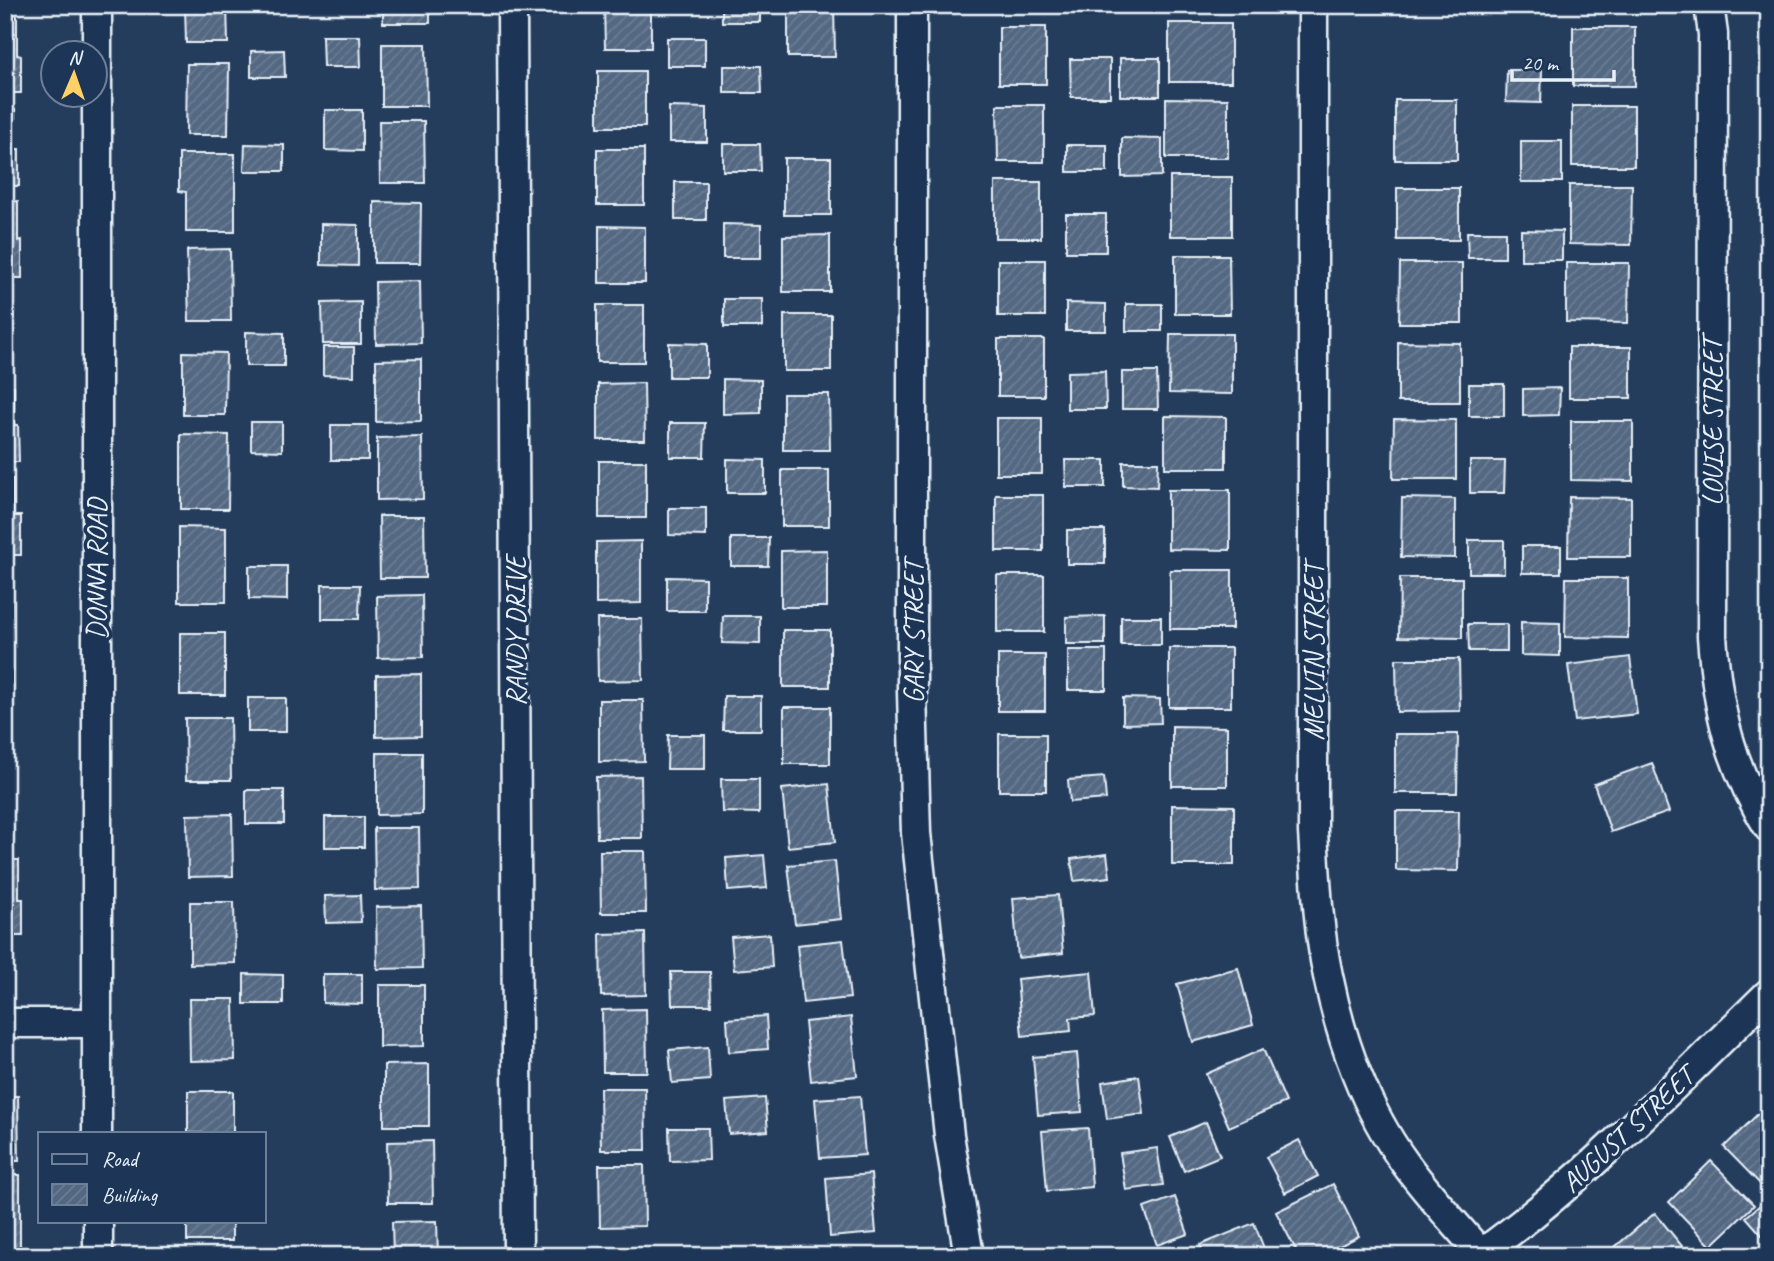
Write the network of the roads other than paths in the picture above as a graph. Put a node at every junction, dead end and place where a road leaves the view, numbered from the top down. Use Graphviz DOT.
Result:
graph roads {
  1 [pos="97,5"];
  2 [pos="512,5"];
  3 [pos="912,5"];
  4 [pos="1313,5"];
  5 [pos="1709,5"];
  6 [pos="1769,828"];
  7 [pos="1769,993"];
  8 [pos="5,1023"];
  9 [pos="96,1023"];
  10 [pos="97,1132"];
  11 [pos="98,1222"];
  12 [pos="1480,1255"];
  13 [pos="98,1256"];
  14 [pos="518,1256"];
  15 [pos="969,1256"];
  1 -- 9 [label="street, DONNA ROAD"];
  2 -- 14 [label="street, RANDY DRIVE"];
  3 -- 15 [label="street, GARY STREET"];
  4 -- 12 [label="street, MELVIN STREET"];
  5 -- 6 [label="street, LOUISE STREET"];
  7 -- 12 [label="street, AUGUST STREET"];
  8 -- 9 [label="street"];
  9 -- 10 [label="street, DONNA ROAD"];
  11 -- 13 [label="street"];
}
